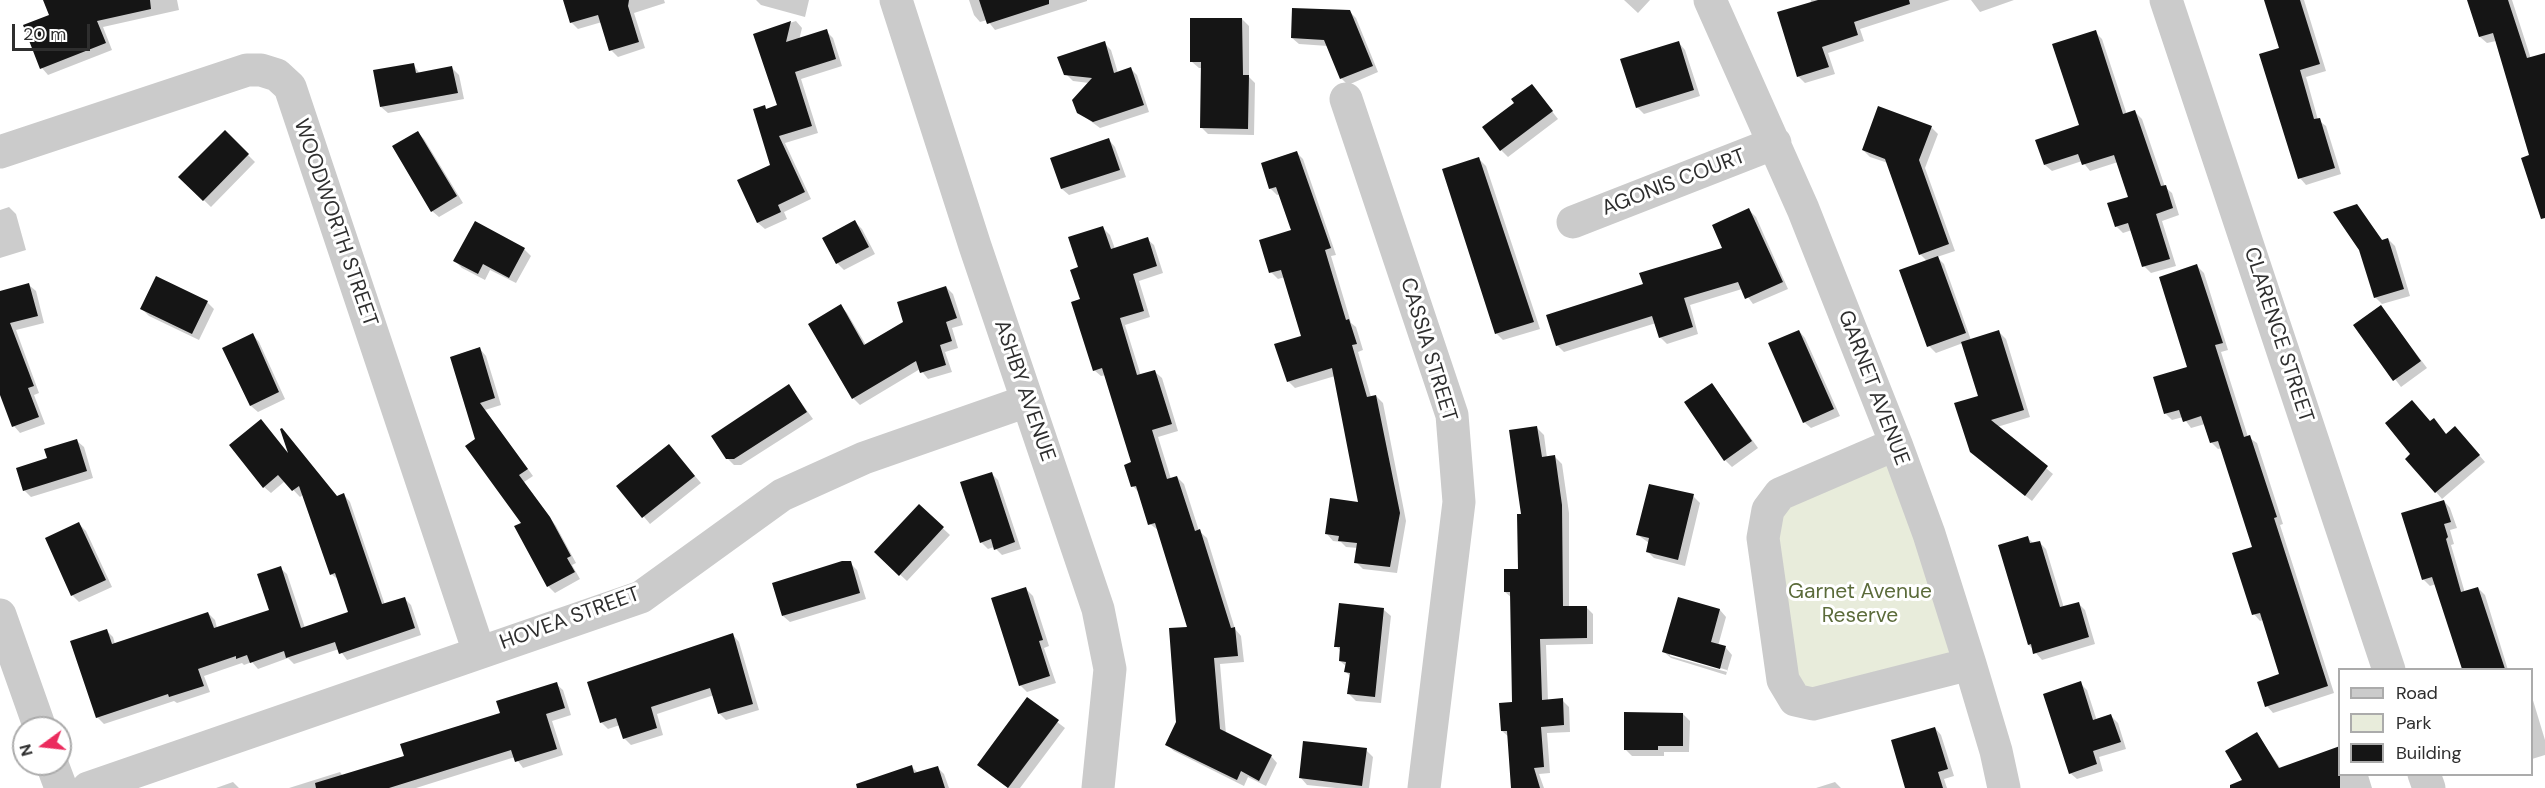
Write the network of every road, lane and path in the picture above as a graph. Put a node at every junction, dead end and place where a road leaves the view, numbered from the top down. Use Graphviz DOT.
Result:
graph roads {
  1 [pos="896,0"];
  2 [pos="1710,0"];
  3 [pos="2166,0"];
  4 [pos="1346,99"];
  5 [pos="1775,143"];
  6 [pos="0,152"];
  7 [pos="1573,222"];
  8 [pos="1027,401"];
  9 [pos="1896,444"];
  10 [pos="0,615"];
  11 [pos="479,652"];
  12 [pos="1970,664"];
  13 [pos="2389,668"];
  14 [pos="36,716"];
  15 [pos="88,788"];
  16 [pos="1098,788"];
  17 [pos="1424,788"];
  18 [pos="2004,788"];
  1 -- 8 [label="street, ASHBY AVENUE"];
  2 -- 5 [label="street, GARNET AVENUE"];
  3 -- 13 [label="street, CLARENCE STREET"];
  4 -- 17 [label="street, CASSIA STREET"];
  5 -- 7 [label="street, AGONIS COURT"];
  5 -- 9 [label="street, GARNET AVENUE"];
  6 -- 11 [label="street, WOODWORTH STREET"];
  8 -- 11 [label="street, HOVEA STREET"];
  8 -- 16 [label="street, ASHBY AVENUE"];
  9 -- 12 [label="street, GARNET AVENUE"];
  9 -- 12 [label="street"];
  10 -- 14 [label="street"];
  11 -- 15 [label="street, HOVEA STREET"];
  12 -- 18 [label="street, GARNET AVENUE"];
}
